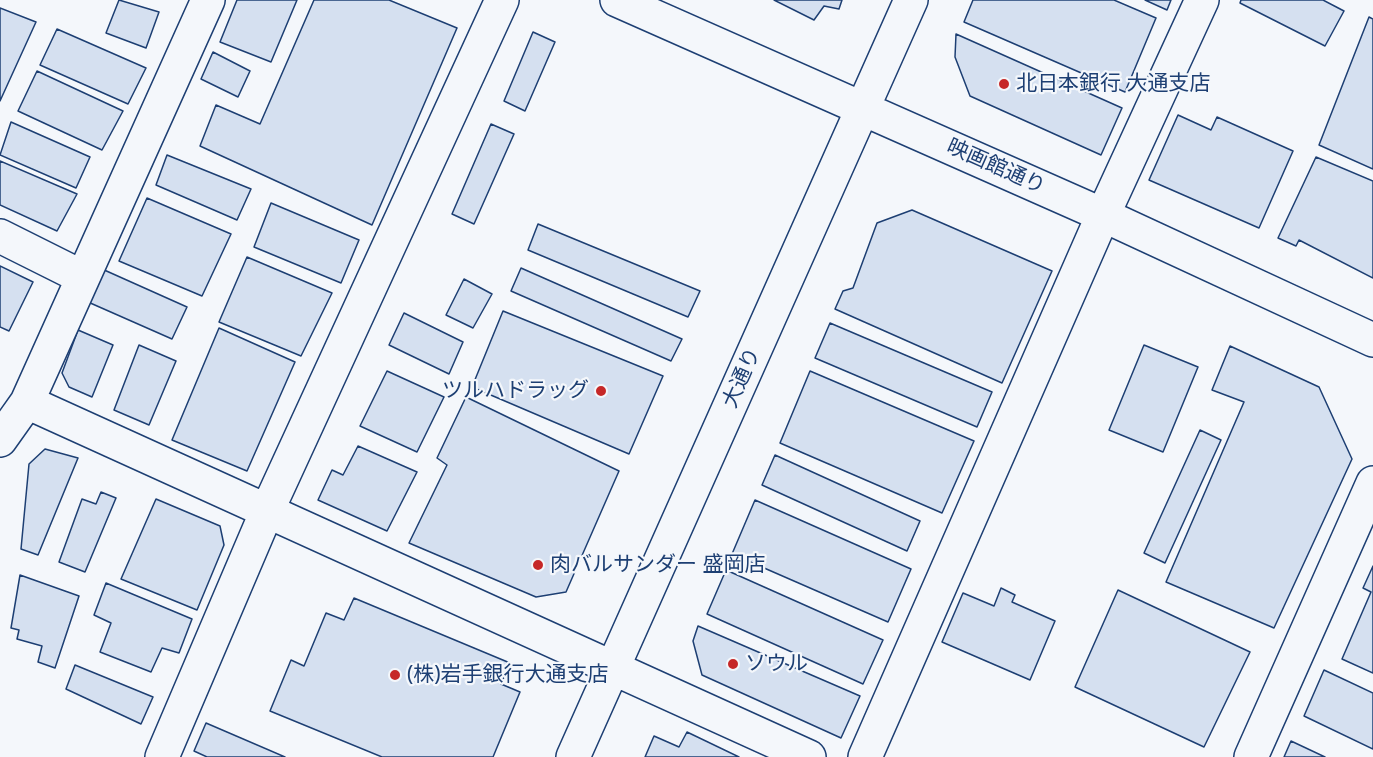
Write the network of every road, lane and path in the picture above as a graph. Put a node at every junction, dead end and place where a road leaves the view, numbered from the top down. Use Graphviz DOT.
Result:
graph roads {
  1 [pos="208,0"];
  2 [pos="502,0"];
  3 [pos="617,0"];
  4 [pos="911,0"];
  5 [pos="1202,0"];
  6 [pos="864,109"];
  7 [pos="1103,215"];
  8 [pos="0,236"];
  9 [pos="82,277"];
  10 [pos="1373,340"];
  11 [pos="27,402"];
  12 [pos="0,440"];
  13 [pos="1373,483"];
  14 [pos="267,511"];
  15 [pos="613,667"];
  16 [pos="162,757"];
  17 [pos="573,757"];
  18 [pos="809,757"];
  19 [pos="865,757"];
  20 [pos="1251,757"];
  1 -- 9 [label="street"];
  2 -- 14 [label="street"];
  3 -- 6 [label="street, 映画館通り"];
  4 -- 6 [label="street, 大通り"];
  5 -- 7 [label="street"];
  6 -- 7 [label="street, 映画館通り"];
  6 -- 15 [label="street, 大通り"];
  7 -- 10 [label="street, 映画館通り"];
  7 -- 19 [label="street"];
  8 -- 9 [label="street"];
  9 -- 11 [label="street"];
  11 -- 12 [label="street"];
  11 -- 14 [label="street"];
  13 -- 20 [label="street"];
  14 -- 15 [label="street"];
  14 -- 16 [label="street"];
  15 -- 17 [label="street, 大通り"];
  15 -- 18 [label="street"];
}
